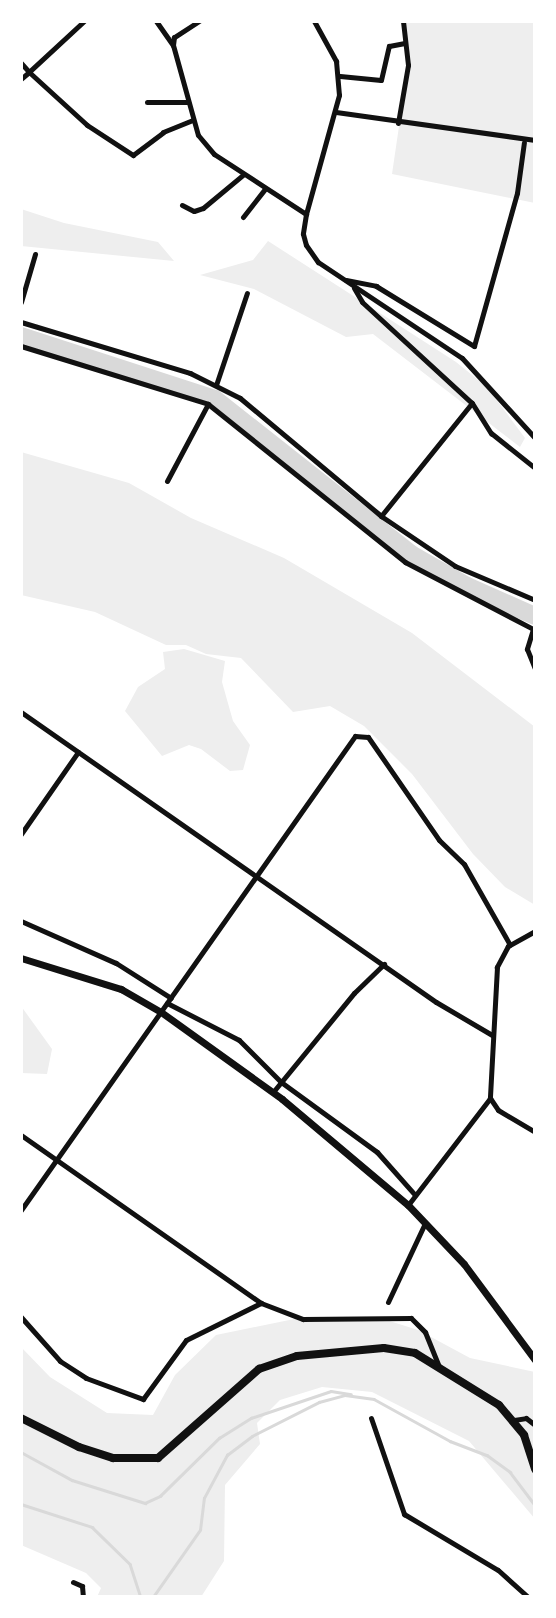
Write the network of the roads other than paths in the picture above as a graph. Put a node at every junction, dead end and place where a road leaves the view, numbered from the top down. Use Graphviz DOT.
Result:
graph roads {
  1 [pos="84,21"];
  2 [pos="156,21"];
  3 [pos="199,21"];
  4 [pos="314,21"];
  5 [pos="403,21"];
  6 [pos="405,43"];
  7 [pos="173,45"];
  8 [pos="21,63"];
  9 [pos="29,72"];
  10 [pos="340,76"];
  11 [pos="21,79"];
  12 [pos="147,102"];
  13 [pos="188,102"];
  14 [pos="336,112"];
  15 [pos="193,120"];
  16 [pos="398,122"];
  17 [pos="535,140"];
  18 [pos="524,142"];
  19 [pos="244,174"];
  20 [pos="265,189"];
  21 [pos="182,205"];
  22 [pos="306,214"];
  23 [pos="243,217"];
  24 [pos="35,254"];
  25 [pos="343,279"];
  26 [pos="352,285"];
  27 [pos="247,293"];
  28 [pos="21,302"];
  29 [pos="21,322"];
  30 [pos="21,346"];
  31 [pos="216,385"];
  32 [pos="472,403"];
  33 [pos="208,404"];
  34 [pos="535,438"];
  35 [pos="535,468"];
  36 [pos="167,481"];
  37 [pos="381,516"];
  38 [pos="535,600"];
  39 [pos="534,629"];
  40 [pos="535,669"];
  41 [pos="21,712"];
  42 [pos="78,752"];
  43 [pos="21,834"];
  44 [pos="257,876"];
  45 [pos="21,921"];
  46 [pos="535,931"];
  47 [pos="510,944"];
  48 [pos="21,958"];
  49 [pos="384,964"];
  50 [pos="169,1000"];
  51 [pos="161,1012"];
  52 [pos="492,1035"];
  53 [pos="282,1082"];
  54 [pos="273,1092"];
  55 [pos="490,1098"];
  56 [pos="535,1132"];
  57 [pos="21,1135"];
  58 [pos="58,1160"];
  59 [pos="415,1195"];
  60 [pos="408,1205"];
  61 [pos="21,1210"];
  62 [pos="425,1223"];
  63 [pos="388,1302"];
  64 [pos="261,1303"];
  65 [pos="21,1317"];
  66 [pos="535,1360"];
  67 [pos="439,1367"];
  68 [pos="21,1418"];
  69 [pos="371,1418"];
  70 [pos="514,1420"];
  71 [pos="535,1425"];
  72 [pos="535,1469"];
  73 [pos="73,1582"];
  74 [pos="83,1597"];
  75 [pos="528,1597"];
  1 -- 9 [label="street"];
  2 -- 7 [label="street"];
  3 -- 7 [label="street"];
  4 -- 10 [label="street"];
  5 -- 6 [label="street"];
  6 -- 10 [label="street"];
  6 -- 16 [label="street"];
  7 -- 13 [label="street"];
  8 -- 9 [label="street"];
  9 -- 11 [label="street"];
  9 -- 15 [label="street"];
  10 -- 14 [label="street"];
  12 -- 13 [label="street"];
  13 -- 15 [label="street"];
  14 -- 16 [label="street"];
  14 -- 22 [label="street"];
  15 -- 19 [label="street"];
  16 -- 18 [label="street"];
  17 -- 18 [label="street"];
  18 -- 25 [label="street"];
  19 -- 20 [label="street"];
  19 -- 21 [label="street"];
  20 -- 22 [label="street"];
  20 -- 23 [label="street"];
  22 -- 25 [label="street"];
  24 -- 28 [label="street"];
  25 -- 26 [label="street"];
  26 -- 32 [label="street"];
  26 -- 34 [label="street"];
  27 -- 31 [label="street"];
  29 -- 31 [label="street"];
  30 -- 33 [label="street"];
  31 -- 37 [label="street"];
  32 -- 35 [label="street"];
  32 -- 37 [label="street"];
  33 -- 36 [label="street"];
  33 -- 39 [label="street"];
  37 -- 38 [label="street"];
  39 -- 40 [label="street"];
  41 -- 42 [label="street"];
  42 -- 43 [label="street"];
  42 -- 44 [label="street"];
  44 -- 47 [label="street"];
  44 -- 49 [label="street"];
  44 -- 50 [label="street"];
  45 -- 50 [label="street"];
  46 -- 47 [label="street"];
  47 -- 52 [label="street"];
  48 -- 51 [label="street"];
  49 -- 52 [label="street"];
  49 -- 53 [label="street"];
  50 -- 51 [label="street"];
  50 -- 53 [label="street"];
  51 -- 54 [label="street"];
  51 -- 58 [label="street"];
  52 -- 55 [label="street"];
  53 -- 54 [label="street"];
  53 -- 59 [label="street"];
  54 -- 60 [label="street"];
  55 -- 56 [label="street"];
  55 -- 59 [label="street"];
  57 -- 58 [label="street"];
  58 -- 61 [label="street"];
  58 -- 64 [label="street"];
  59 -- 60 [label="street"];
  60 -- 62 [label="street"];
  62 -- 63 [label="street"];
  62 -- 66 [label="street"];
  64 -- 65 [label="street"];
  64 -- 67 [label="street"];
  67 -- 68 [label="main road"];
  67 -- 70 [label="main road"];
  69 -- 75 [label="street"];
  70 -- 71 [label="street"];
  70 -- 72 [label="main road"];
  73 -- 74 [label="street"];
}
